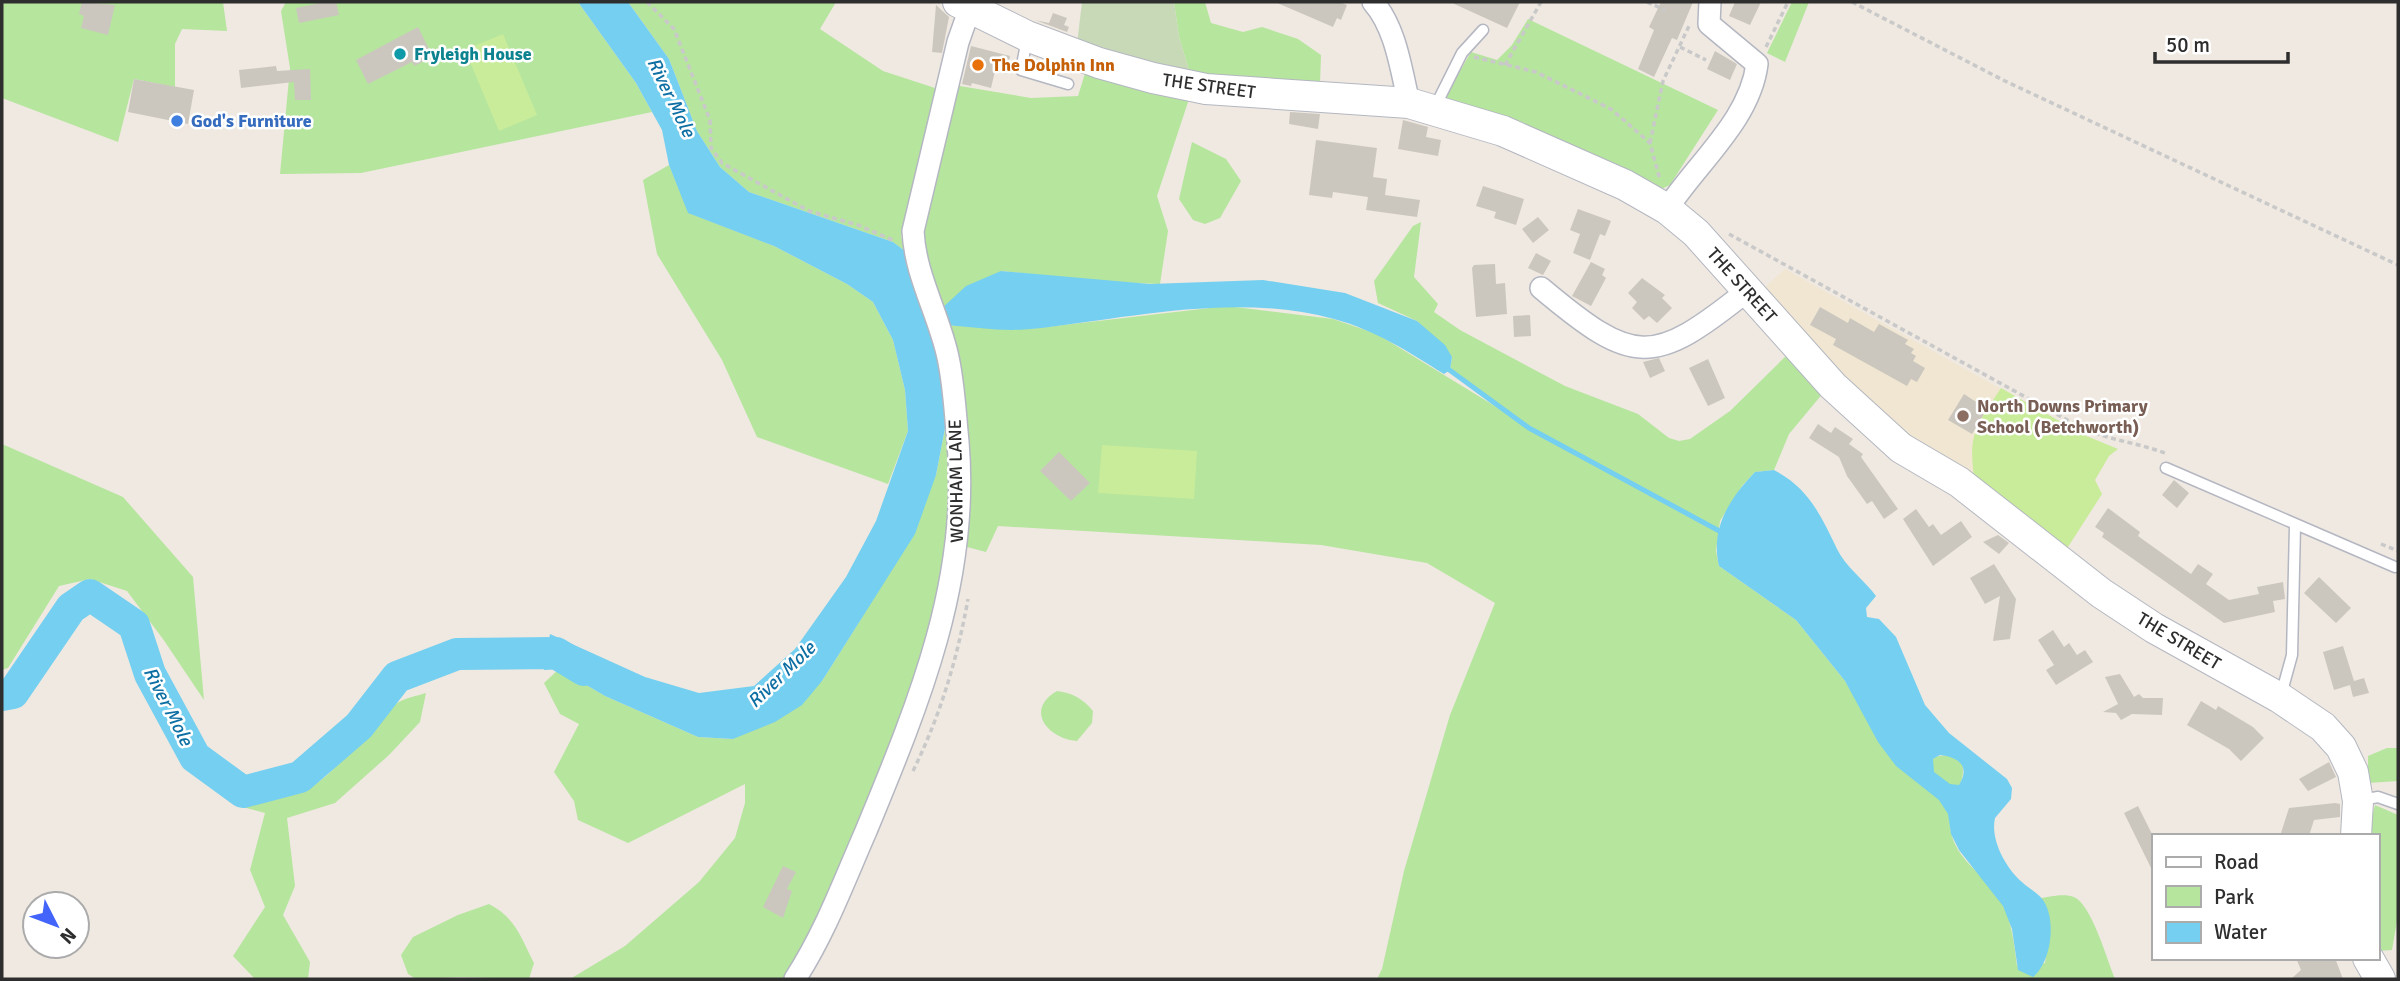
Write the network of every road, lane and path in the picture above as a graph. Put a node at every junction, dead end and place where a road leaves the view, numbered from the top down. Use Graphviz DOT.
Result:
graph roads {
  1 [pos="647,2"];
  2 [pos="1373,2"];
  3 [pos="1541,2"];
  4 [pos="1647,2"];
  5 [pos="1710,2"];
  6 [pos="1788,2"];
  7 [pos="1852,2"];
  8 [pos="964,5"];
  9 [pos="1665,10"];
  10 [pos="1709,24"];
  11 [pos="1483,30"];
  12 [pos="1027,36"];
  13 [pos="1679,47"];
  14 [pos="1462,53"];
  15 [pos="1706,60"];
  16 [pos="1757,64"];
  17 [pos="1505,65"];
  18 [pos="1068,84"];
  19 [pos="1421,106"];
  20 [pos="1650,143"];
  21 [pos="1667,209"];
  22 [pos="1721,230"];
  23 [pos="906,246"];
  24 [pos="2398,265"];
  25 [pos="1541,288"];
  26 [pos="1747,291"];
  27 [pos="2172,457"];
  28 [pos="2166,468"];
  29 [pos="2295,526"];
  30 [pos="2374,541"];
  31 [pos="2398,551"];
  32 [pos="2395,567"];
  33 [pos="2280,698"];
  34 [pos="2358,801"];
  35 [pos="2398,804"];
  36 [pos="2356,834"];
  37 [pos="2369,960"];
  38 [pos="795,979"];
  39 [pos="2380,979"];
  1 -- 23 [label="path"];
  2 -- 19 [label="street"];
  3 -- 17 [label="path"];
  4 -- 9 [label="path"];
  5 -- 10 [label="street"];
  6 -- 16 [label="path"];
  7 -- 24 [label="path"];
  8 -- 12 [label="street, THE STREET"];
  8 -- 38 [label="street, WONHAM LANE"];
  10 -- 13 [label="path"];
  10 -- 16 [label="street"];
  11 -- 14 [label="lane"];
  12 -- 18 [label="lane"];
  12 -- 19 [label="street, THE STREET"];
  13 -- 15 [label="path"];
  13 -- 20 [label="path"];
  14 -- 17 [label="path"];
  14 -- 19 [label="lane"];
  16 -- 21 [label="street"];
  17 -- 20 [label="path"];
  19 -- 21 [label="street, THE STREET"];
  20 -- 21 [label="path"];
  21 -- 26 [label="street, THE STREET"];
  22 -- 27 [label="path"];
  25 -- 26 [label="street"];
  26 -- 33 [label="street, THE STREET"];
  28 -- 29 [label="lane"];
  29 -- 32 [label="lane"];
  29 -- 33 [label="lane"];
  30 -- 31 [label="path"];
  33 -- 34 [label="street, THE STREET"];
  34 -- 35 [label="lane"];
  34 -- 36 [label="street, THE STREET"];
  37 -- 39 [label="street"];
}
